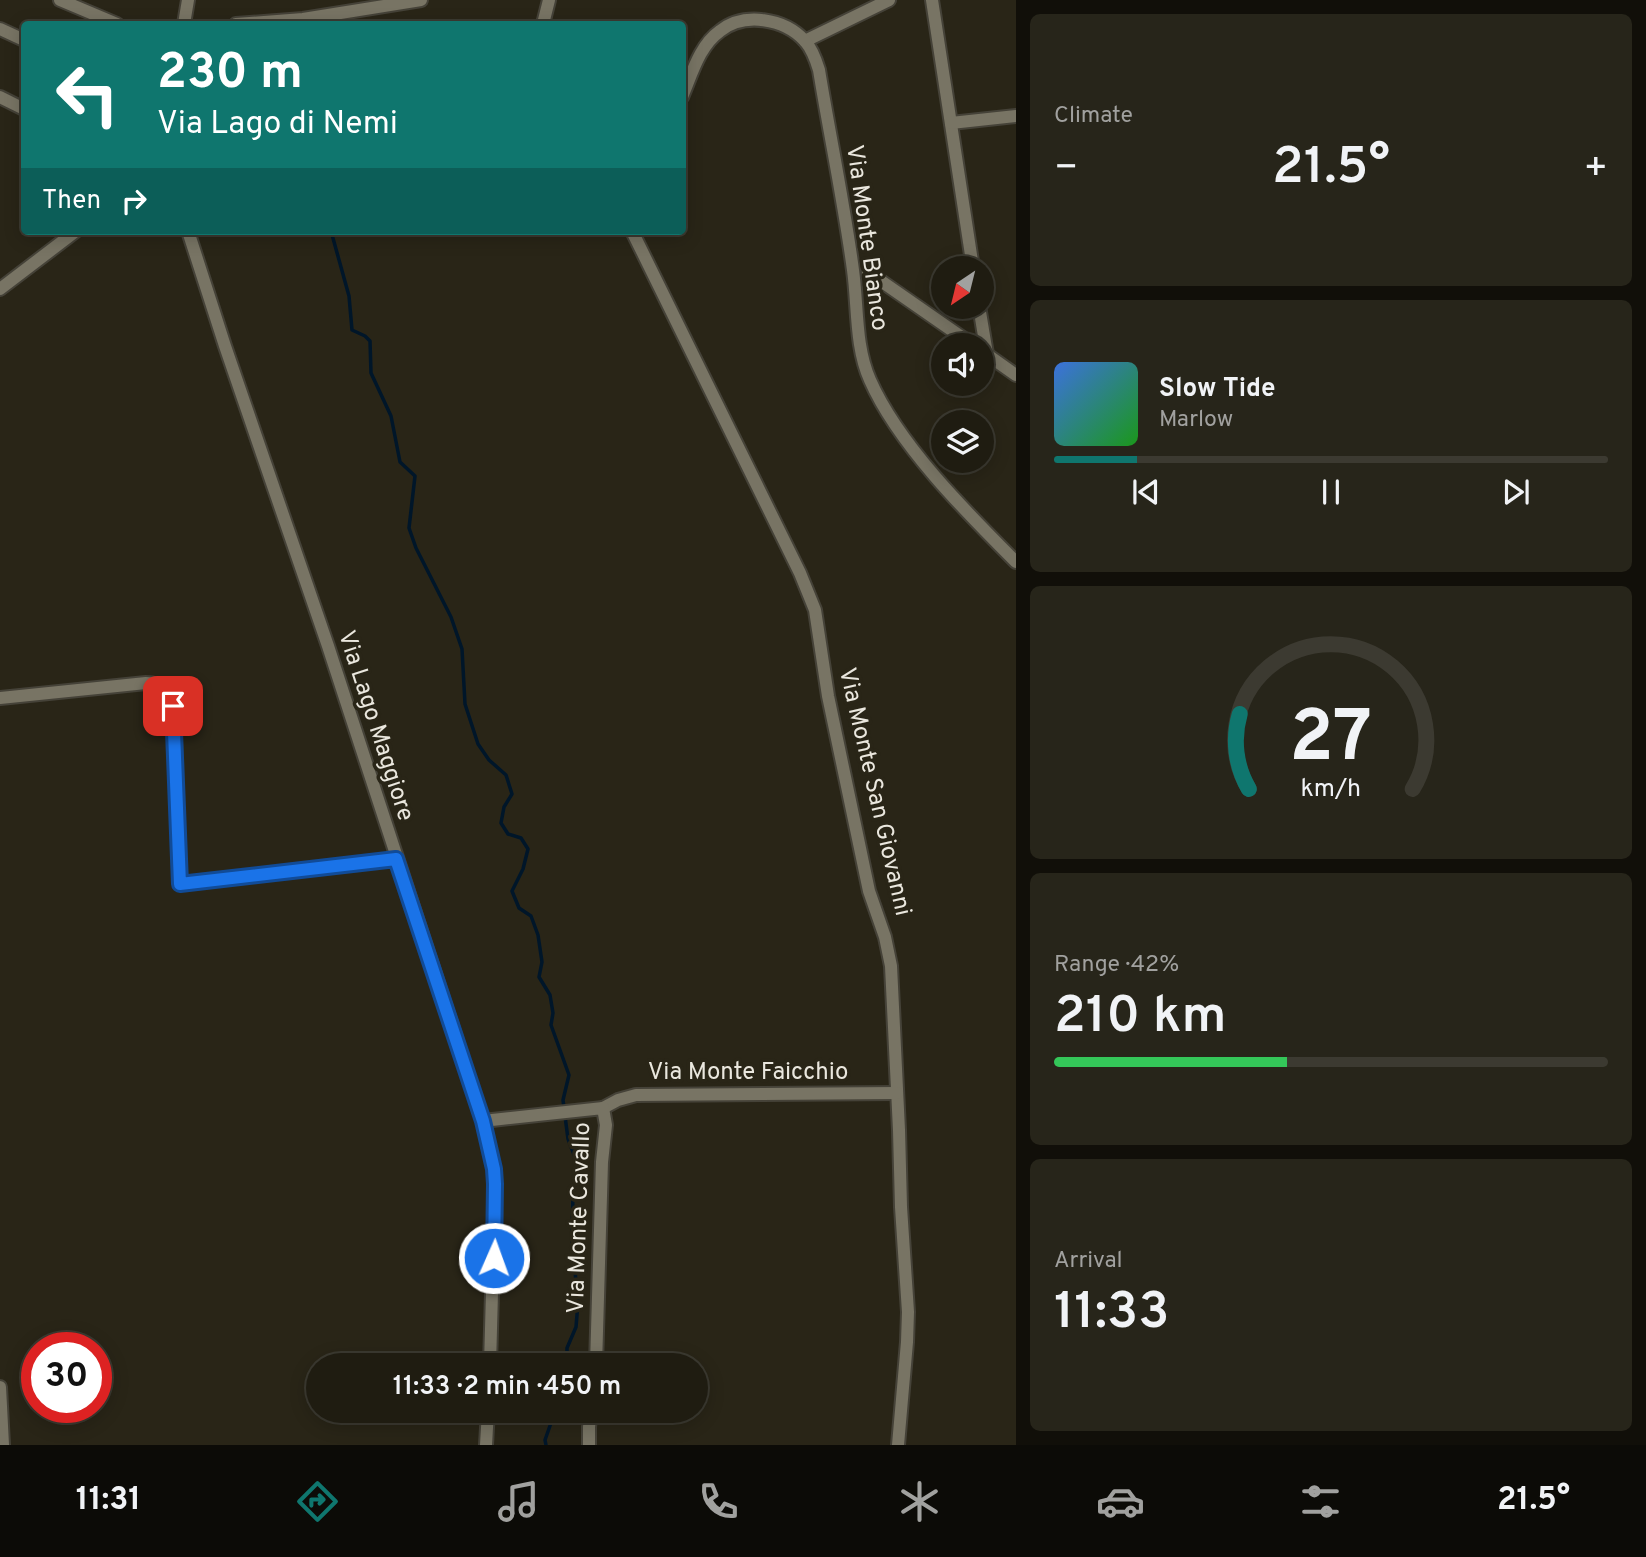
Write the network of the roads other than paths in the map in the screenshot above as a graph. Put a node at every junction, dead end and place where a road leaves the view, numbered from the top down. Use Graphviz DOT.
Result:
graph roads {
  1 [pos="60,0"];
  2 [pos="188,0"];
  3 [pos="421,0"];
  4 [pos="549,0"];
  5 [pos="889,0"];
  6 [pos="932,0"];
  7 [pos="110,21"];
  8 [pos="184,21"];
  9 [pos="276,21"];
  10 [pos="543,21"];
  11 [pos="0,29"];
  12 [pos="21,39"];
  13 [pos="805,41"];
  14 [pos="686,87"];
  15 [pos="0,97"];
  16 [pos="21,108"];
  17 [pos="1016,117"];
  18 [pos="951,123"];
  19 [pos="71,235"];
  20 [pos="189,235"];
  21 [pos="634,235"];
  22 [pos="971,256"];
  23 [pos="868,272"];
  24 [pos="0,289"];
  25 [pos="955,333"];
  26 [pos="994,360"];
  27 [pos="1016,375"];
  28 [pos="1016,562"];
  29 [pos="0,698"];
  30 [pos="396,859"];
  31 [pos="897,1093"];
  32 [pos="603,1108"];
  33 [pos="483,1121"];
  34 [pos="490,1353"];
  35 [pos="596,1353"];
  36 [pos="0,1387"];
  37 [pos="487,1423"];
  38 [pos="589,1423"];
  39 [pos="2,1445"];
  40 [pos="486,1445"];
  41 [pos="589,1445"];
  42 [pos="898,1445"];
  1 -- 7 [label="street"];
  2 -- 8 [label="street"];
  3 -- 9 [label="street"];
  4 -- 10 [label="street"];
  5 -- 13 [label="street"];
  6 -- 18 [label="street"];
  11 -- 12 [label="street"];
  13 -- 14 [label="street"];
  13 -- 28 [label="street, Via Monte Bianco"];
  15 -- 16 [label="street"];
  17 -- 18 [label="street"];
  18 -- 22 [label="street"];
  19 -- 24 [label="street"];
  20 -- 30 [label="street, Via Lago Maggiore"];
  21 -- 31 [label="street, Via Monte San Giovanni"];
  23 -- 25 [label="street"];
  26 -- 27 [label="street"];
  29 -- 30 [label="street"];
  30 -- 33 [label="street, Via Lago Maggiore"];
  31 -- 32 [label="street, Via Monte Faicchio"];
  31 -- 42 [label="street, Via Monte San Giovanni"];
  32 -- 33 [label="street, Via Monte Cavallo"];
  32 -- 35 [label="street, Via Monte Cavallo"];
  33 -- 34 [label="street, Via Lago Maggiore"];
  36 -- 39 [label="street"];
  37 -- 40 [label="street"];
  38 -- 41 [label="street"];
}
